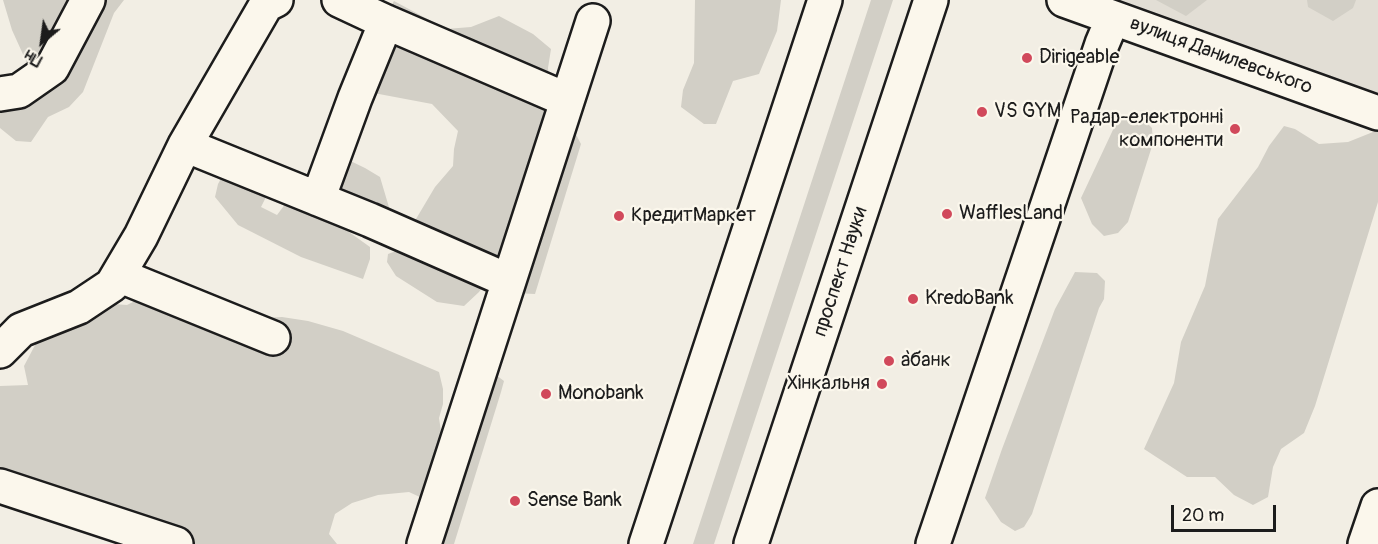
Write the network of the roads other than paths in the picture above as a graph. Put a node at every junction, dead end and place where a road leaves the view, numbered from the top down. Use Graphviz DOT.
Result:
graph roads {
  1 [pos="88,0"];
  2 [pos="276,0"];
  3 [pos="339,0"];
  4 [pos="825,0"];
  5 [pos="931,0"];
  6 [pos="1064,0"];
  7 [pos="1113,18"];
  8 [pos="593,21"];
  9 [pos="386,22"];
  10 [pos="0,94"];
  11 [pos="567,100"];
  12 [pos="1378,113"];
  13 [pos="185,145"];
  14 [pos="318,200"];
  15 [pos="118,275"];
  16 [pos="509,281"];
  17 [pos="273,338"];
  18 [pos="0,351"];
  19 [pos="0,486"];
  20 [pos="1378,506"];
  21 [pos="176,544"];
  22 [pos="424,544"];
  23 [pos="646,544"];
  24 [pos="751,544"];
  25 [pos="933,544"];
  26 [pos="1365,544"];
  1 -- 10 [label="main road"];
  2 -- 13 [label="main road"];
  3 -- 9 [label="main road"];
  4 -- 23 [label="main road"];
  5 -- 24 [label="main road, проспект Науки"];
  6 -- 7 [label="main road, вулиця Данилевського"];
  7 -- 12 [label="main road, вулиця Данилевського"];
  7 -- 25 [label="main road"];
  8 -- 11 [label="main road"];
  9 -- 11 [label="main road"];
  9 -- 14 [label="main road"];
  11 -- 16 [label="main road"];
  13 -- 14 [label="main road"];
  13 -- 15 [label="main road"];
  14 -- 16 [label="main road"];
  15 -- 17 [label="main road"];
  15 -- 18 [label="main road"];
  16 -- 22 [label="main road"];
  19 -- 21 [label="main road"];
  20 -- 26 [label="main road"];
}
